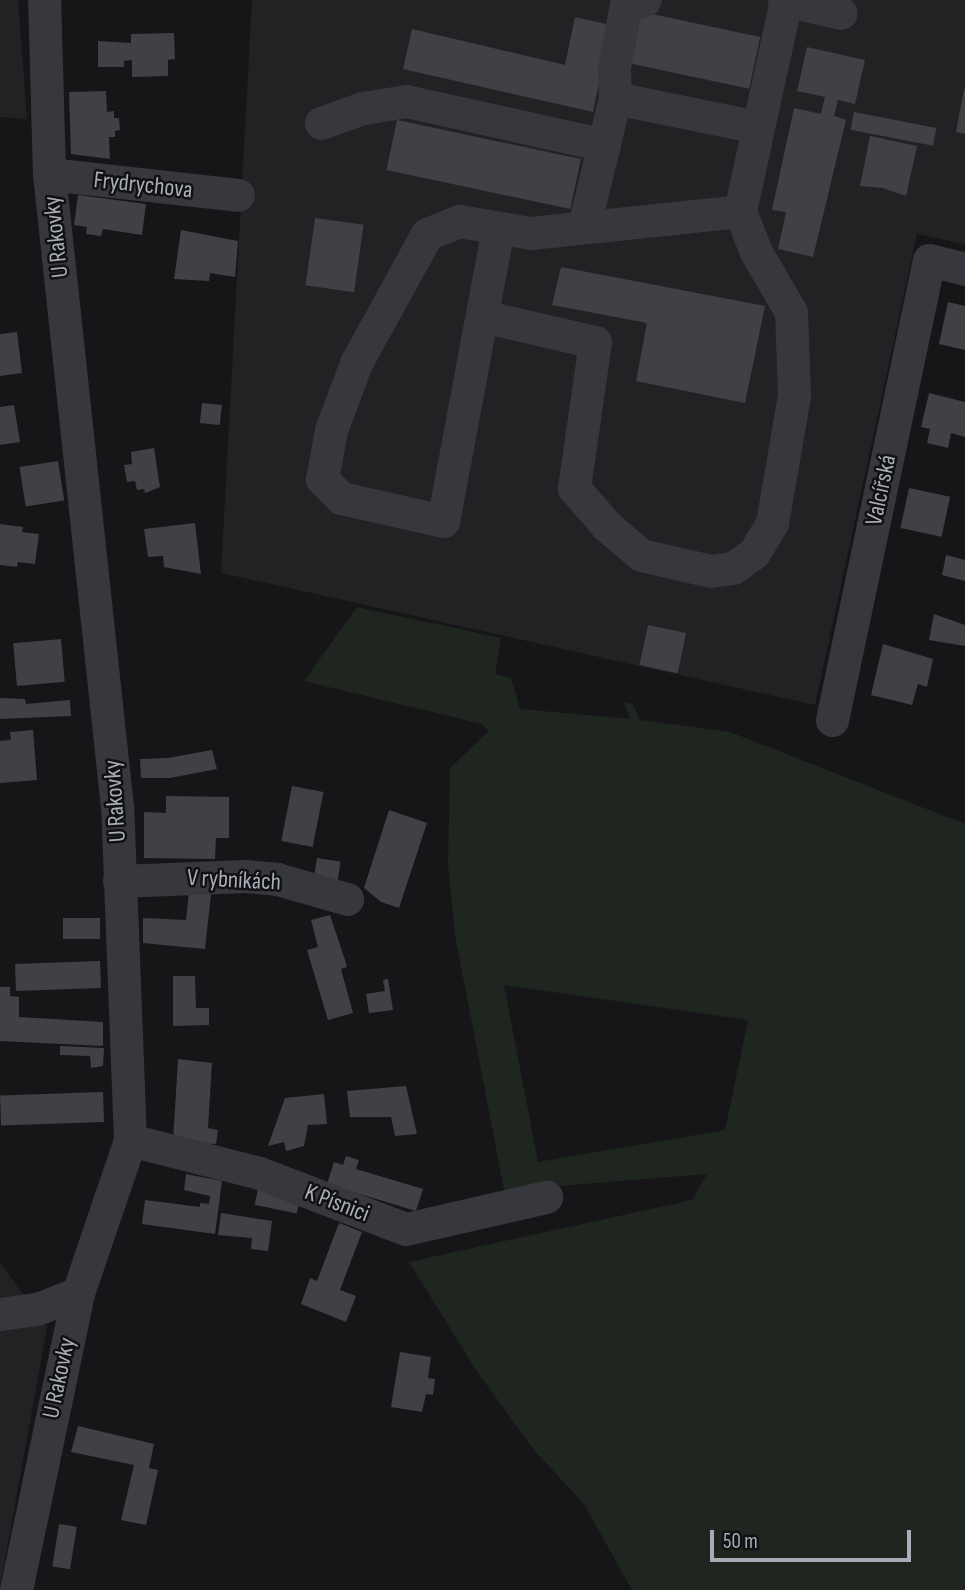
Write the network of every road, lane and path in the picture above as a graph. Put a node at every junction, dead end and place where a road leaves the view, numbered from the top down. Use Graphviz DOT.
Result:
graph roads {
  1 [pos="44,0"];
  2 [pos="645,0"];
  3 [pos="785,0"];
  4 [pos="841,13"];
  5 [pos="615,98"];
  6 [pos="321,123"];
  7 [pos="758,127"];
  8 [pos="604,145"];
  9 [pos="49,174"];
  10 [pos="238,195"];
  11 [pos="740,211"];
  12 [pos="584,226"];
  13 [pos="498,228"];
  14 [pos="965,269"];
  15 [pos="482,316"];
  16 [pos="832,720"];
  17 [pos="119,881"];
  18 [pos="347,899"];
  19 [pos="130,1140"];
  20 [pos="546,1198"];
  21 [pos="78,1293"];
  22 [pos="0,1314"];
  23 [pos="16,1590"];
  1 -- 9 [label="street, U Rakovky"];
  2 -- 5 [label="street"];
  3 -- 4 [label="street"];
  3 -- 7 [label="street"];
  5 -- 7 [label="street"];
  5 -- 8 [label="street"];
  6 -- 8 [label="street"];
  7 -- 11 [label="street"];
  8 -- 12 [label="street"];
  9 -- 10 [label="street, Frydrychova"];
  9 -- 17 [label="street, U Rakovky"];
  11 -- 12 [label="street"];
  11 -- 15 [label="street"];
  12 -- 13 [label="street"];
  13 -- 15 [label="street"];
  13 -- 15 [label="street"];
  14 -- 16 [label="street, Valcířská"];
  17 -- 18 [label="street, V rybníkách"];
  17 -- 19 [label="street, U Rakovky"];
  19 -- 20 [label="street, K Písnici"];
  19 -- 21 [label="street, U Rakovky"];
  21 -- 22 [label="street"];
  21 -- 23 [label="street, U Rakovky"];
}
